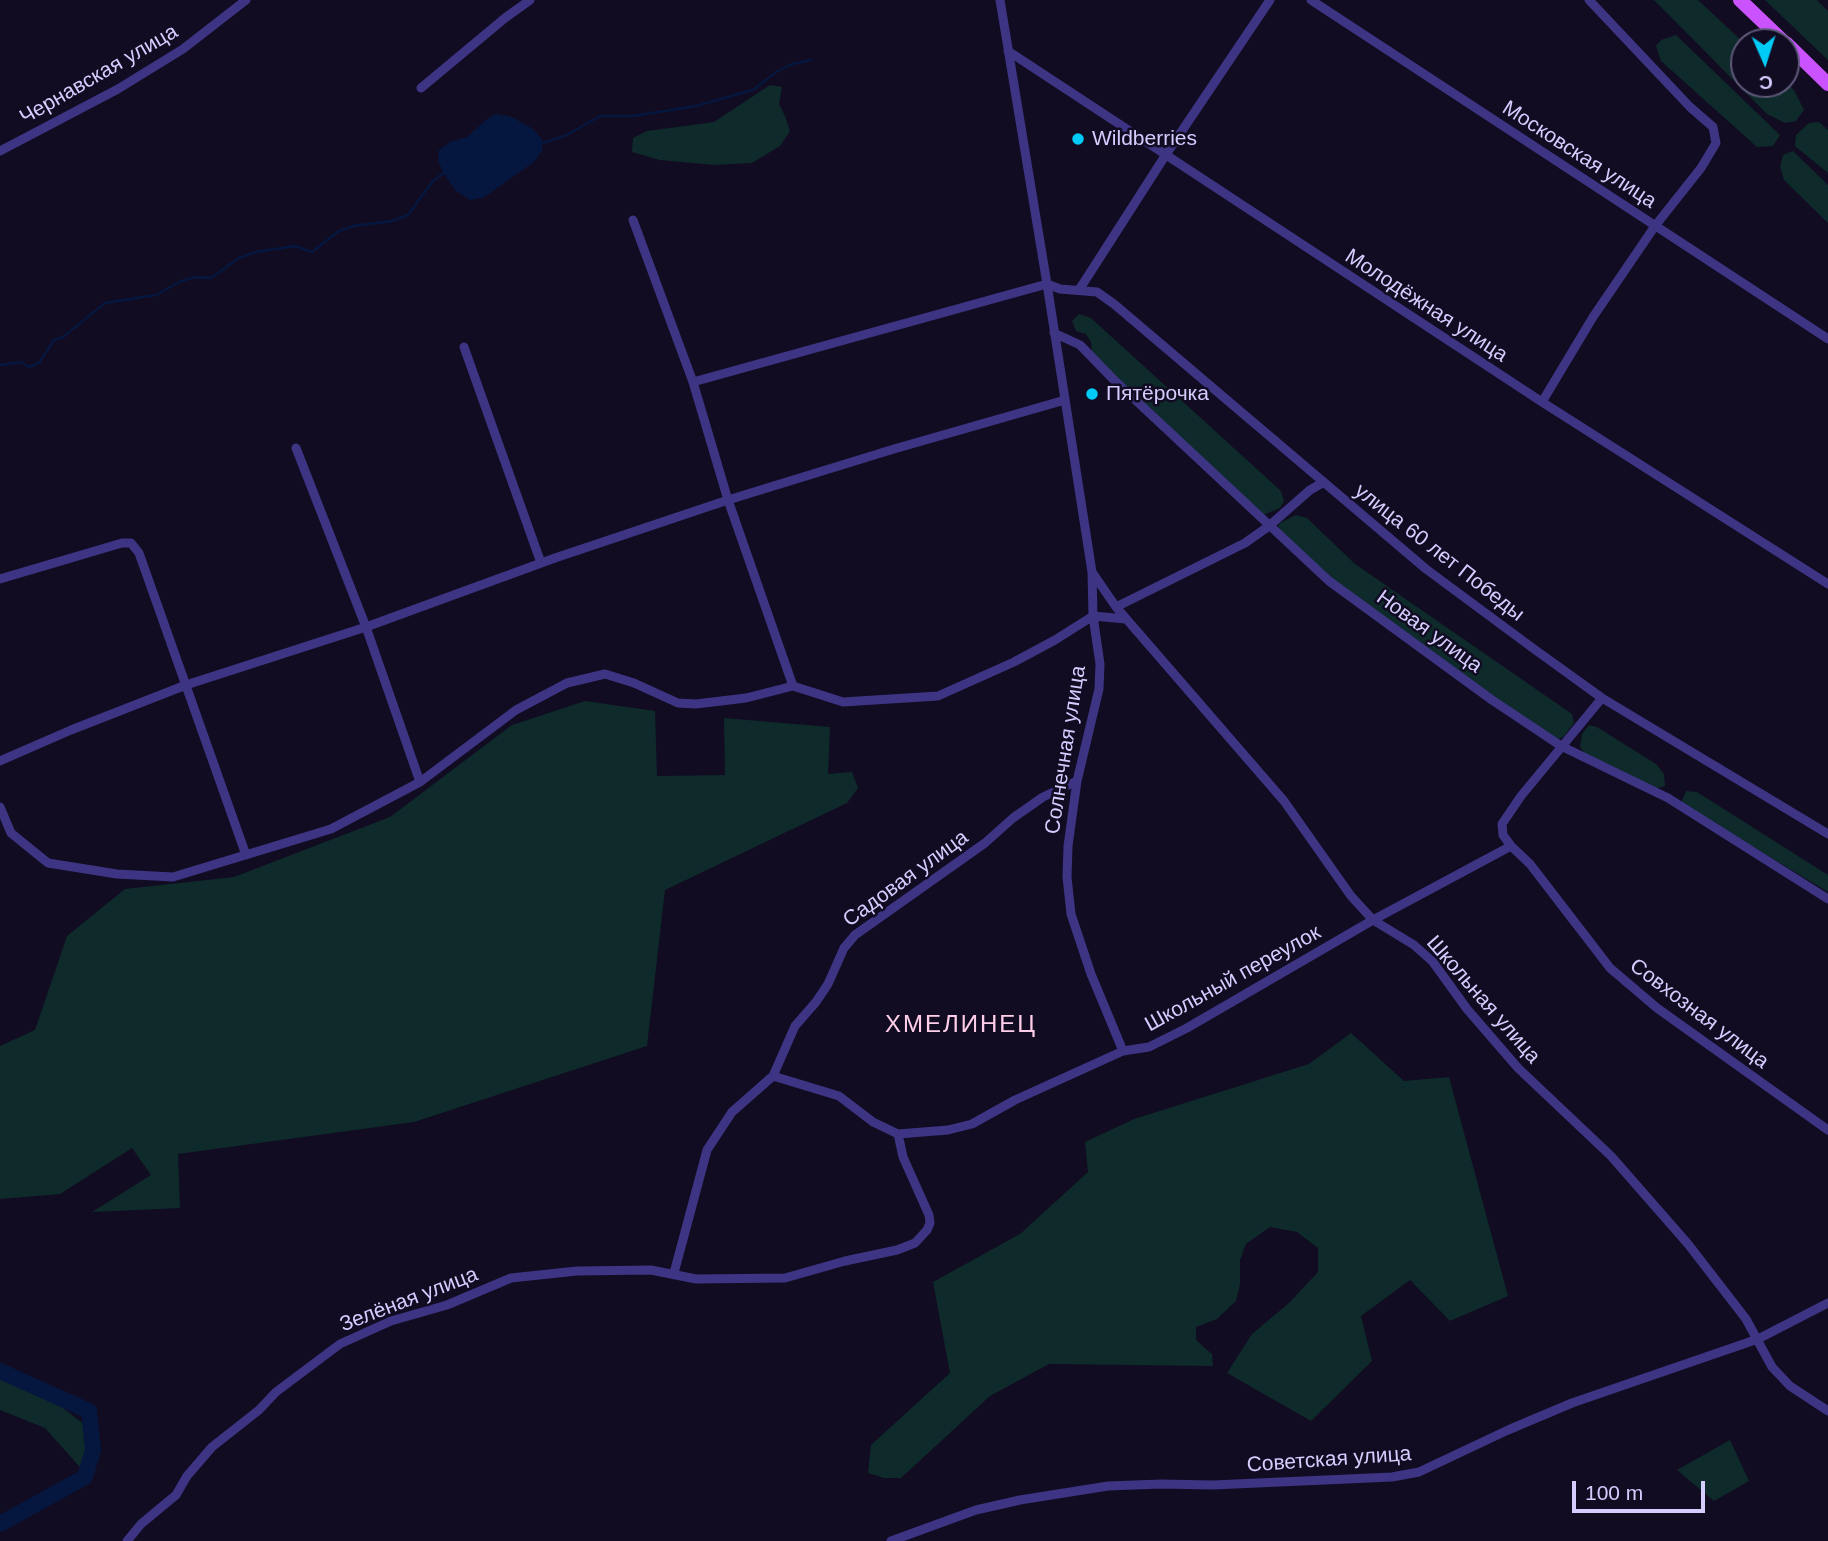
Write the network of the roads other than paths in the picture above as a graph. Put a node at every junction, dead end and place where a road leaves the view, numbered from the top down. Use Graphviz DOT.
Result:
graph roads {
  1 [pos="246,0"];
  2 [pos="530,0"];
  3 [pos="1000,0"];
  4 [pos="1270,0"];
  5 [pos="1311,0"];
  6 [pos="1589,0"];
  7 [pos="1740,0"];
  8 [pos="1769,28"];
  9 [pos="1009,51"];
  10 [pos="1800,57"];
  11 [pos="1828,84"];
  12 [pos="421,88"];
  13 [pos="0,151"];
  14 [pos="1165,156"];
  15 [pos="633,220"];
  16 [pos="1655,226"];
  17 [pos="1046,284"];
  18 [pos="1079,289"];
  19 [pos="1054,333"];
  20 [pos="1828,339"];
  21 [pos="464,347"];
  22 [pos="693,382"];
  23 [pos="1065,400"];
  24 [pos="1542,402"];
  25 [pos="296,449"];
  26 [pos="1324,482"];
  27 [pos="728,500"];
  28 [pos="1269,526"];
  29 [pos="541,563"];
  30 [pos="1093,572"];
  31 [pos="0,579"];
  32 [pos="1828,584"];
  33 [pos="1116,607"];
  34 [pos="1093,616"];
  35 [pos="1126,619"];
  36 [pos="366,627"];
  37 [pos="186,685"];
  38 [pos="793,686"];
  39 [pos="1602,698"];
  40 [pos="1561,746"];
  41 [pos="0,761"];
  42 [pos="1077,780"];
  43 [pos="420,782"];
  44 [pos="0,807"];
  45 [pos="1828,834"];
  46 [pos="1511,846"];
  47 [pos="246,855"];
  48 [pos="1828,899"];
  49 [pos="1373,920"];
  50 [pos="1123,1051"];
  51 [pos="773,1076"];
  52 [pos="1828,1130"];
  53 [pos="898,1134"];
  54 [pos="674,1273"];
  55 [pos="1828,1303"];
  56 [pos="1758,1339"];
  57 [pos="1828,1411"];
  58 [pos="127,1541"];
  59 [pos="891,1541"];
  1 -- 13 [label="street, Чернавская улица"];
  2 -- 12 [label="street"];
  3 -- 9 [label="street"];
  4 -- 14 [label="street"];
  5 -- 16 [label="street, Московская улица"];
  6 -- 16 [label="street"];
  7 -- 8 [label="main road"];
  9 -- 14 [label="street, Молодёжная улица"];
  9 -- 17 [label="street"];
  10 -- 11 [label="main road"];
  14 -- 18 [label="street"];
  14 -- 24 [label="street, Молодёжная улица"];
  15 -- 22 [label="street"];
  16 -- 20 [label="street, Московская улица"];
  16 -- 24 [label="street"];
  17 -- 18 [label="street, улица 60 лет Победы"];
  17 -- 19 [label="street"];
  17 -- 22 [label="street"];
  18 -- 26 [label="street, улица 60 лет Победы"];
  19 -- 23 [label="street"];
  19 -- 28 [label="street, Новая улица"];
  21 -- 29 [label="street"];
  22 -- 27 [label="street"];
  23 -- 27 [label="street"];
  23 -- 30 [label="street"];
  24 -- 32 [label="street, Молодёжная улица"];
  25 -- 36 [label="street"];
  26 -- 28 [label="street"];
  26 -- 39 [label="street, улица 60 лет Победы"];
  27 -- 29 [label="street"];
  27 -- 38 [label="street"];
  28 -- 33 [label="street"];
  28 -- 40 [label="street, Новая улица"];
  29 -- 36 [label="street"];
  30 -- 33 [label="street, Школьная улица"];
  30 -- 34 [label="street, Солнечная улица"];
  31 -- 37 [label="street"];
  33 -- 35 [label="street, Школьная улица"];
  34 -- 35 [label="street"];
  34 -- 38 [label="street"];
  34 -- 42 [label="street, Солнечная улица"];
  35 -- 49 [label="street, Школьная улица"];
  36 -- 37 [label="street"];
  36 -- 43 [label="street"];
  37 -- 41 [label="street"];
  37 -- 47 [label="street"];
  38 -- 43 [label="street"];
  39 -- 40 [label="street"];
  39 -- 45 [label="street, улица 60 лет Победы"];
  40 -- 46 [label="street"];
  40 -- 48 [label="street, Новая улица"];
  42 -- 50 [label="street, Солнечная улица"];
  42 -- 51 [label="street, Садовая улица"];
  43 -- 47 [label="street"];
  44 -- 47 [label="street"];
  46 -- 49 [label="street, Школьный переулок"];
  46 -- 52 [label="street, Совхозная улица"];
  49 -- 50 [label="street, Школьный переулок"];
  49 -- 56 [label="street, Школьная улица"];
  50 -- 53 [label="street, Школьный переулок"];
  51 -- 53 [label="street"];
  51 -- 54 [label="street"];
  53 -- 54 [label="street, Зелёная улица"];
  54 -- 58 [label="street, Зелёная улица"];
  55 -- 56 [label="street, Советская улица"];
  56 -- 57 [label="street, Школьная улица"];
  56 -- 59 [label="street, Советская улица"];
}
